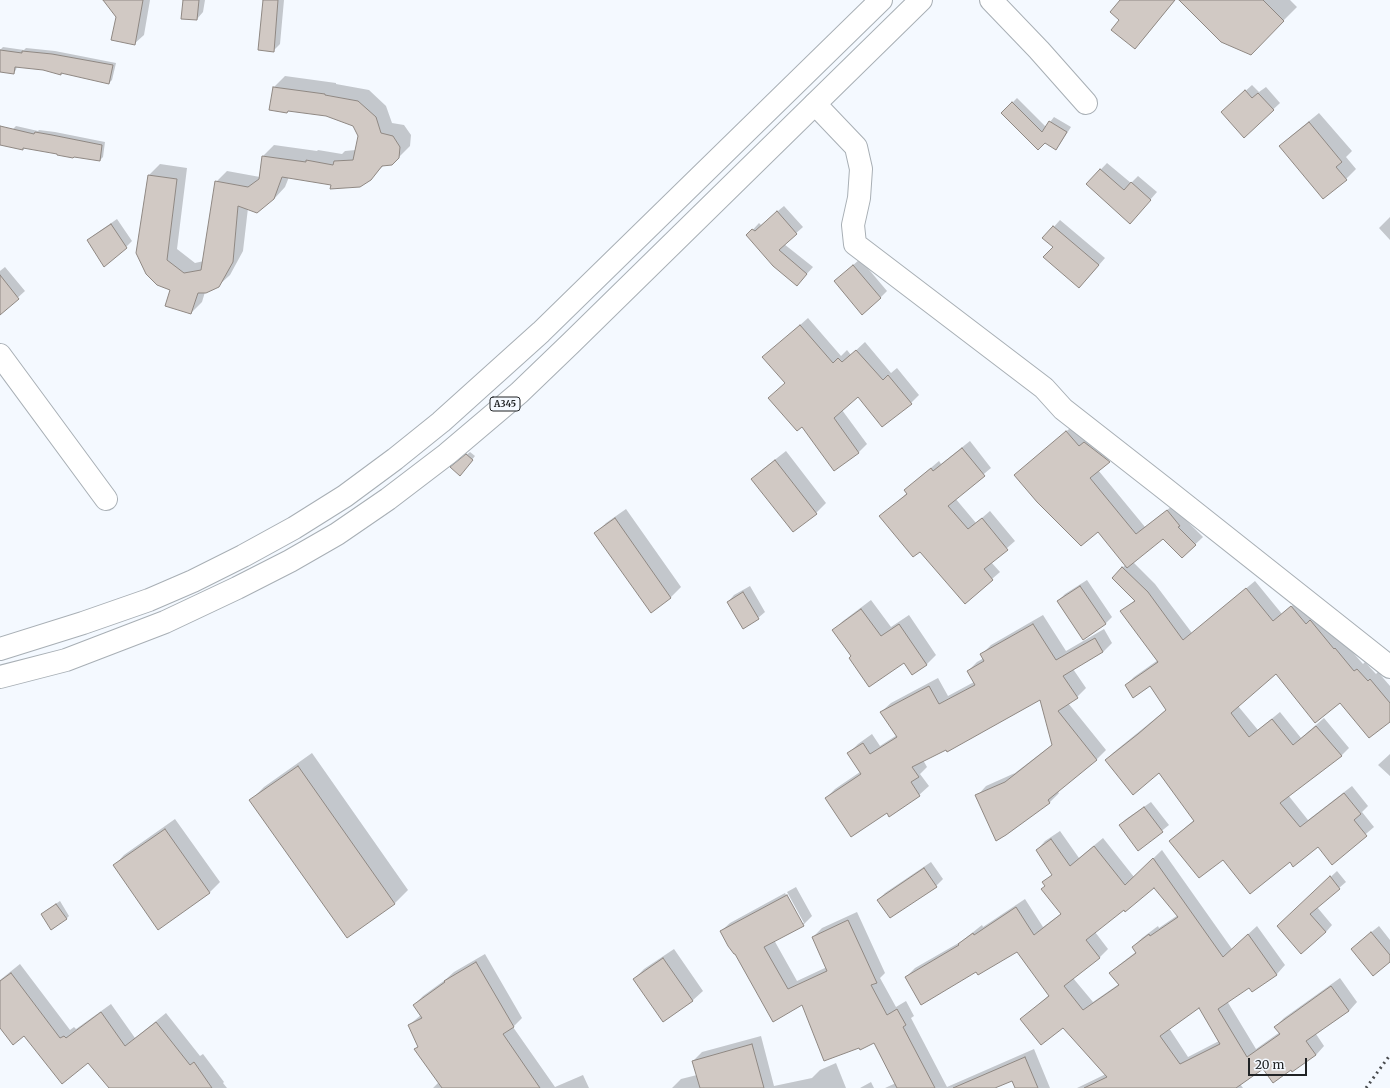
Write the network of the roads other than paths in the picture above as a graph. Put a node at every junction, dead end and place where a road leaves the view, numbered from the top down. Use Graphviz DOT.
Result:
graph roads {
  1 [pos="881,0"];
  2 [pos="921,0"];
  3 [pos="991,0"];
  4 [pos="1086,103"];
  5 [pos="814,104"];
  6 [pos="0,355"];
  7 [pos="106,498"];
  8 [pos="0,649"];
  9 [pos="1390,668"];
  10 [pos="0,677"];
  1 -- 8 [label="main road, A345"];
  2 -- 5 [label="main road, A345"];
  3 -- 4 [label="main road"];
  5 -- 9 [label="main road"];
  5 -- 10 [label="main road, A345"];
  6 -- 7 [label="main road"];
}
